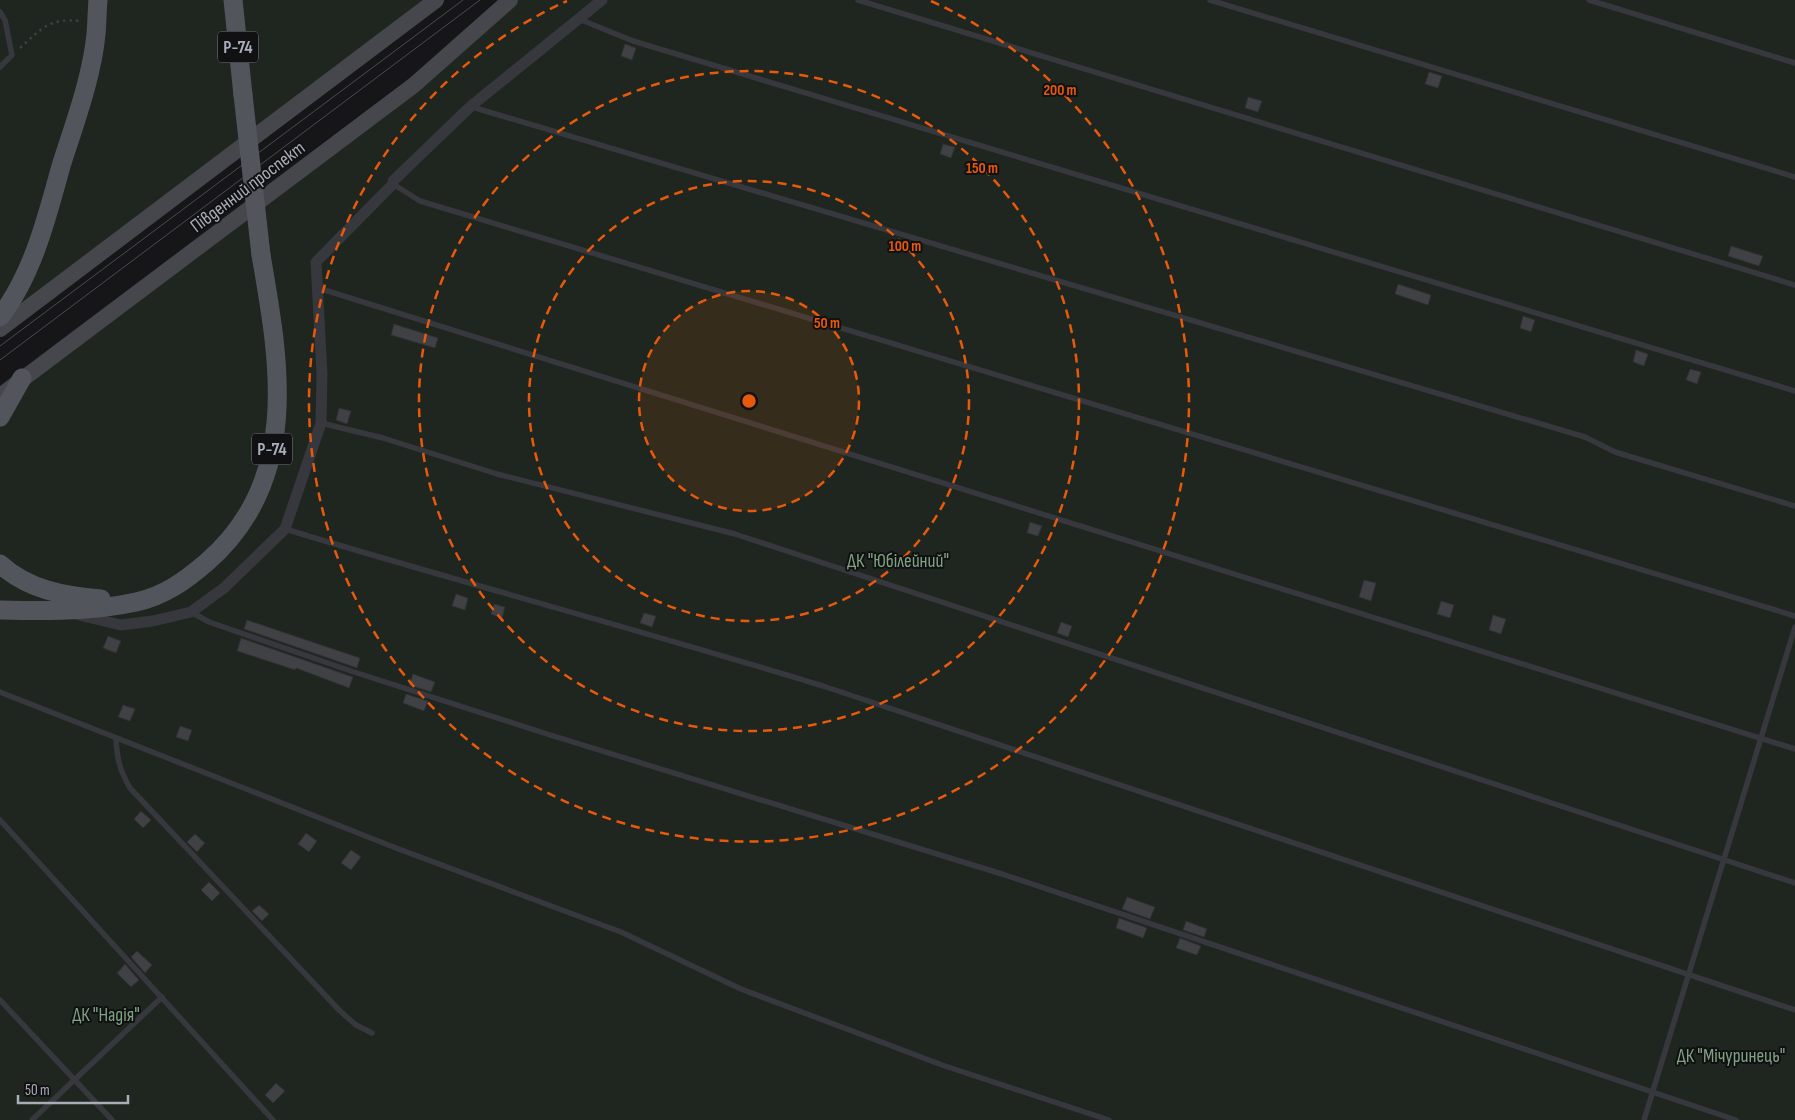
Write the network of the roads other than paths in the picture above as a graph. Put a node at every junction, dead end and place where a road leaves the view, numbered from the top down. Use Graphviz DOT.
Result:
graph roads {
  1 [pos="98,0"];
  2 [pos="233,0"];
  3 [pos="436,0"];
  4 [pos="510,0"];
  5 [pos="602,0"];
  6 [pos="858,0"];
  7 [pos="1210,0"];
  8 [pos="1589,0"];
  9 [pos="0,12"];
  10 [pos="579,19"];
  11 [pos="1795,63"];
  12 [pos="0,67"];
  13 [pos="471,106"];
  14 [pos="1795,177"];
  15 [pos="393,183"];
  16 [pos="1795,284"];
  17 [pos="318,288"];
  18 [pos="0,317"];
  19 [pos="0,329"];
  20 [pos="22,378"];
  21 [pos="1795,391"];
  22 [pos="0,396"];
  23 [pos="0,417"];
  24 [pos="321,424"];
  25 [pos="1795,506"];
  26 [pos="285,529"];
  27 [pos="0,564"];
  28 [pos="155,596"];
  29 [pos="0,610"];
  30 [pos="57,612"];
  31 [pos="190,612"];
  32 [pos="1795,616"];
  33 [pos="1795,627"];
  34 [pos="0,692"];
  35 [pos="1761,738"];
  36 [pos="116,739"];
  37 [pos="1795,749"];
  38 [pos="0,820"];
  39 [pos="1724,860"];
  40 [pos="1795,883"];
  41 [pos="1689,975"];
  42 [pos="162,997"];
  43 [pos="0,1000"];
  44 [pos="1795,1010"];
  45 [pos="372,1033"];
  46 [pos="75,1081"];
  47 [pos="1653,1092"];
  48 [pos="32,1120"];
  49 [pos="112,1120"];
  50 [pos="273,1120"];
  51 [pos="1109,1120"];
  52 [pos="1644,1120"];
  53 [pos="1736,1120"];
  1 -- 18 [label="main road"];
  2 -- 28 [label="main road, Р-74, bridge"];
  3 -- 19 [label="main road, Південний проспект"];
  4 -- 20 [label="main road, Південний проспект"];
  5 -- 10 [label="street"];
  6 -- 16 [label="lane"];
  7 -- 14 [label="lane"];
  8 -- 11 [label="lane"];
  9 -- 12 [label="lane"];
  10 -- 13 [label="street"];
  10 -- 21 [label="lane"];
  13 -- 15 [label="street"];
  13 -- 25 [label="lane"];
  15 -- 17 [label="street"];
  15 -- 32 [label="lane"];
  17 -- 24 [label="street"];
  17 -- 35 [label="lane"];
  20 -- 22 [label="main road, Південний проспект"];
  20 -- 23 [label="main road"];
  24 -- 26 [label="street"];
  24 -- 39 [label="lane"];
  26 -- 31 [label="street"];
  26 -- 41 [label="lane"];
  27 -- 28 [label="main road"];
  28 -- 30 [label="main road, Р-74"];
  29 -- 30 [label="main road, Р-74"];
  30 -- 31 [label="street"];
  31 -- 47 [label="lane"];
  33 -- 35 [label="lane"];
  34 -- 36 [label="lane"];
  35 -- 37 [label="lane"];
  35 -- 39 [label="lane"];
  36 -- 45 [label="lane"];
  36 -- 51 [label="lane"];
  38 -- 42 [label="lane"];
  39 -- 40 [label="lane"];
  39 -- 41 [label="lane"];
  41 -- 44 [label="lane"];
  41 -- 47 [label="lane"];
  42 -- 46 [label="lane"];
  42 -- 50 [label="lane"];
  43 -- 46 [label="lane"];
  46 -- 48 [label="lane"];
  46 -- 49 [label="lane"];
  47 -- 52 [label="lane"];
  47 -- 53 [label="lane"];
}
